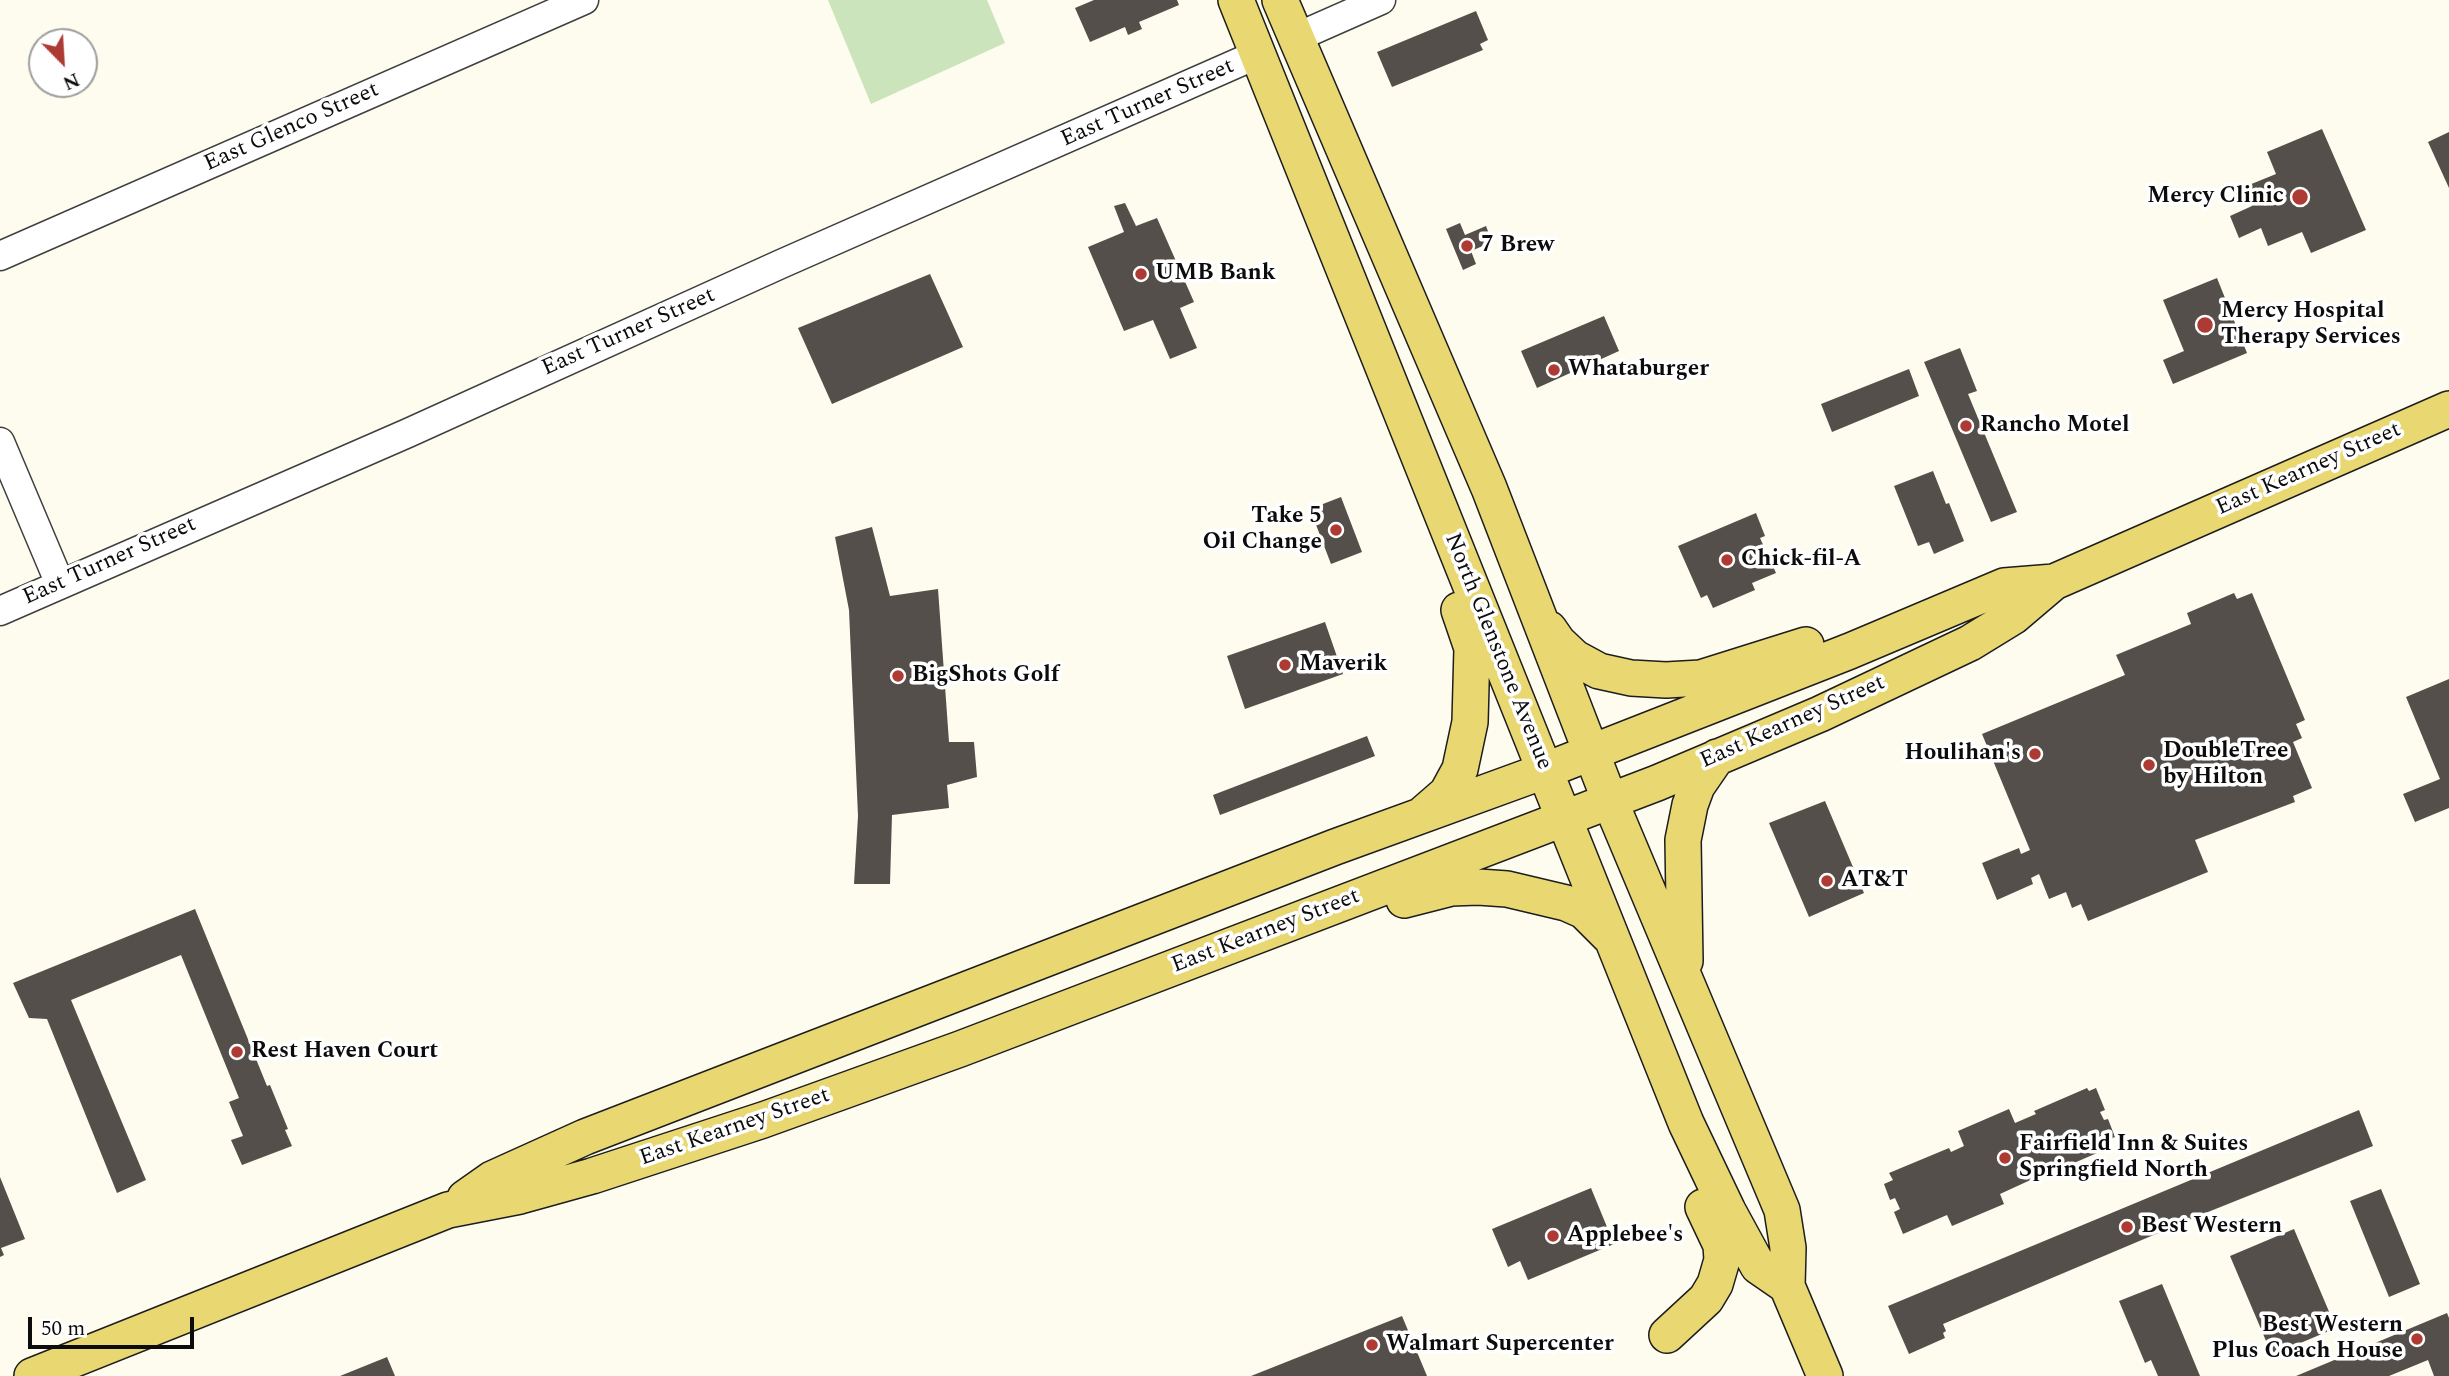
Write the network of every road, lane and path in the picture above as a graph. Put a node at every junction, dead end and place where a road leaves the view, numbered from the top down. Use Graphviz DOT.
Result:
graph roads {
  1 [pos="584,0"];
  2 [pos="1236,0"];
  3 [pos="1262,0"];
  4 [pos="1280,0"];
  5 [pos="1381,0"];
  6 [pos="1295,38"];
  7 [pos="1258,54"];
  8 [pos="1364,197"];
  9 [pos="0,256"];
  10 [pos="1358,303"];
  11 [pos="2449,408"];
  12 [pos="0,442"];
  13 [pos="2054,582"];
  14 [pos="60,584"];
  15 [pos="1534,605"];
  16 [pos="0,611"];
  17 [pos="1850,651"];
  18 [pos="1590,752"];
  19 [pos="1717,757"];
  20 [pos="1544,771"];
  21 [pos="1610,801"];
  22 [pos="1422,816"];
  23 [pos="1564,819"];
  24 [pos="1614,942"];
  25 [pos="1686,982"];
  26 [pos="960,1049"];
  27 [pos="1663,1066"];
  28 [pos="448,1210"];
  29 [pos="1787,1286"];
  30 [pos="1667,1335"];
  31 [pos="32,1376"];
  32 [pos="1825,1376"];
  1 -- 9 [label="street, East Glenco Street"];
  2 -- 7 [label="main road, North Glenstone Avenue"];
  3 -- 6 [label="main road"];
  4 -- 6 [label="main road"];
  5 -- 6 [label="street"];
  6 -- 8 [label="main road"];
  7 -- 8 [label="main road"];
  7 -- 10 [label="main road, North Glenstone Avenue"];
  7 -- 14 [label="street, East Turner Street"];
  8 -- 15 [label="main road"];
  10 -- 20 [label="main road, North Glenstone Avenue"];
  10 -- 22 [label="main road"];
  11 -- 13 [label="main road, East Kearney Street"];
  12 -- 14 [label="street"];
  13 -- 17 [label="main road, East Kearney Street"];
  13 -- 19 [label="main road, East Kearney Street"];
  14 -- 16 [label="street, East Turner Street"];
  15 -- 17 [label="main road"];
  15 -- 18 [label="main road"];
  17 -- 18 [label="main road, East Kearney Street"];
  18 -- 20 [label="main road, East Kearney Street"];
  18 -- 21 [label="main road"];
  19 -- 21 [label="main road, East Kearney Street"];
  19 -- 25 [label="main road"];
  20 -- 22 [label="main road, East Kearney Street"];
  20 -- 23 [label="main road, North Glenstone Avenue"];
  21 -- 23 [label="main road, East Kearney Street"];
  21 -- 25 [label="main road"];
  22 -- 28 [label="main road, East Kearney Street"];
  23 -- 24 [label="main road, North Glenstone Avenue"];
  23 -- 26 [label="main road, East Kearney Street"];
  24 -- 26 [label="main road"];
  24 -- 27 [label="main road, North Glenstone Avenue"];
  25 -- 29 [label="main road"];
  26 -- 28 [label="main road, East Kearney Street"];
  27 -- 29 [label="main road, North Glenstone Avenue"];
  27 -- 30 [label="main road"];
  28 -- 31 [label="main road, East Kearney Street"];
  29 -- 32 [label="main road"];
}
